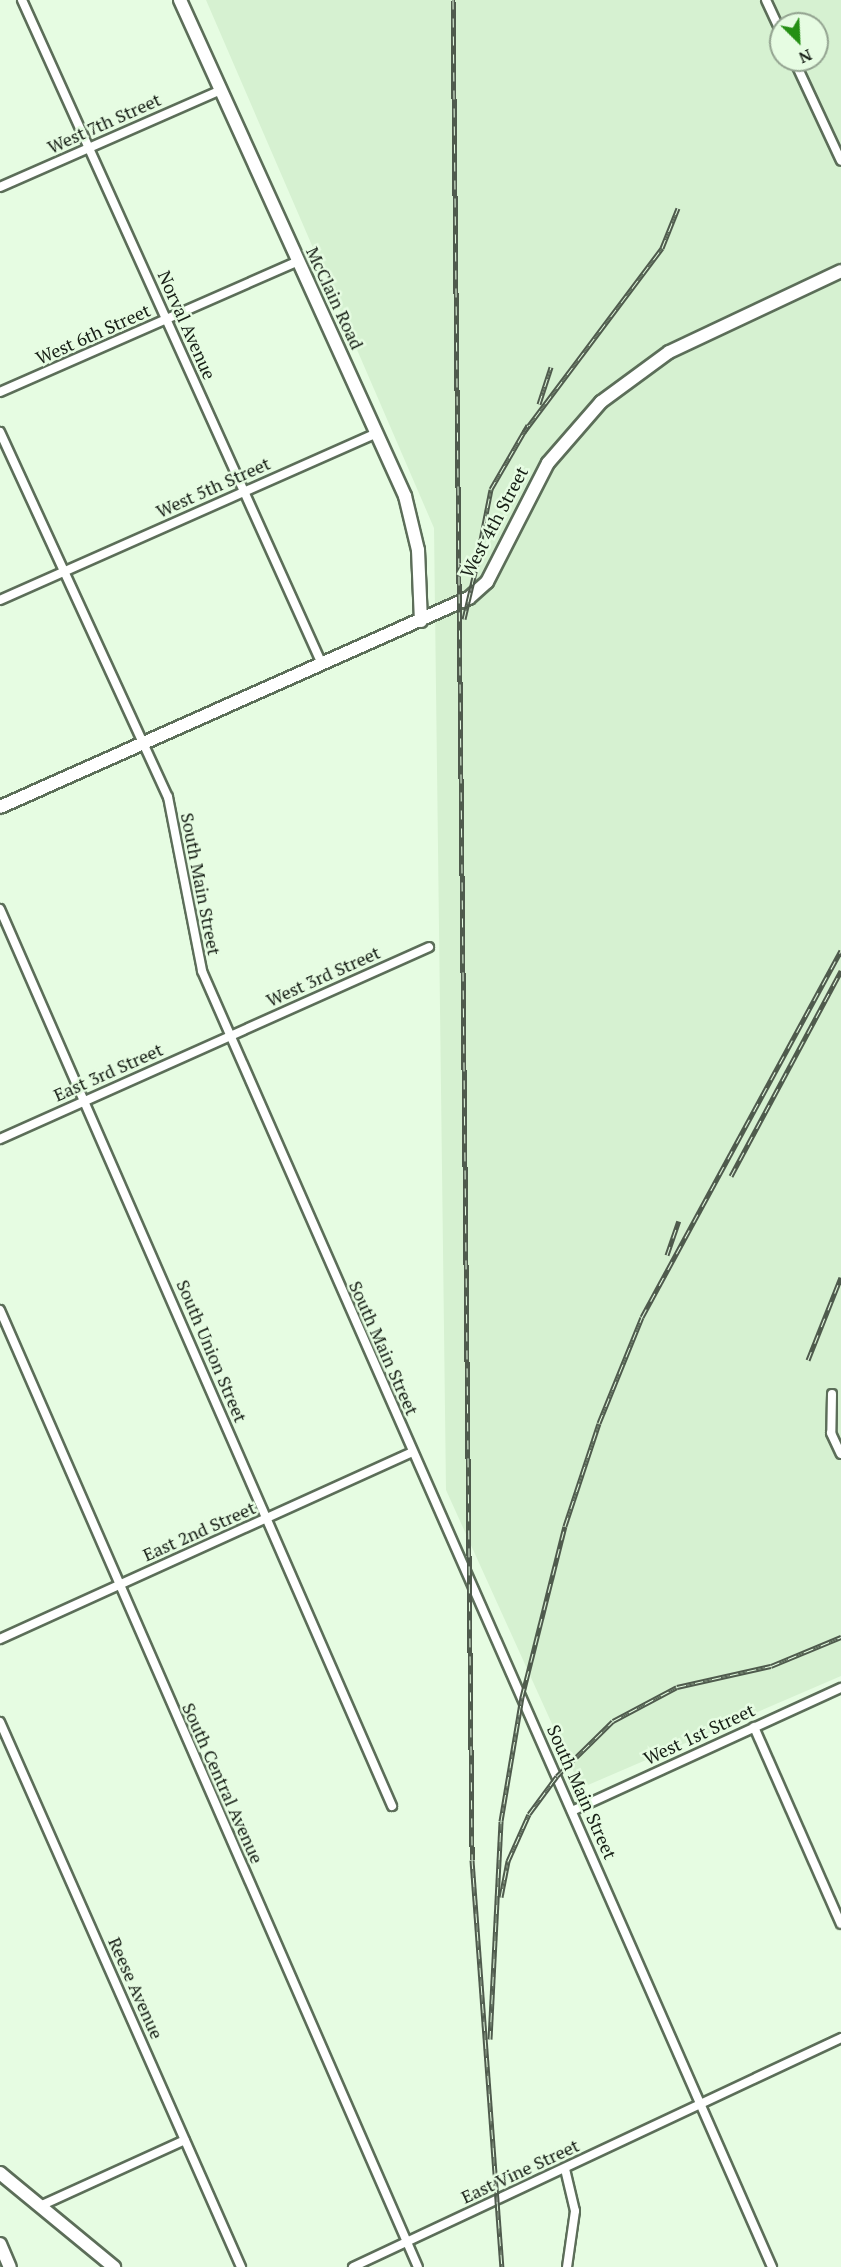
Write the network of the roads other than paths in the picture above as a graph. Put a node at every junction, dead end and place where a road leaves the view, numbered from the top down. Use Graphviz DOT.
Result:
graph roads {
  1 [pos="22,0"];
  2 [pos="180,0"];
  3 [pos="800,72"];
  4 [pos="221,90"];
  5 [pos="89,147"];
  6 [pos="841,161"];
  7 [pos="0,187"];
  8 [pos="298,261"];
  9 [pos="841,271"];
  10 [pos="167,319"];
  11 [pos="0,392"];
  12 [pos="0,432"];
  13 [pos="376,433"];
  14 [pos="245,490"];
  15 [pos="63,572"];
  16 [pos="0,600"];
  17 [pos="421,621"];
  18 [pos="322,664"];
  19 [pos="145,742"];
  20 [pos="0,807"];
  21 [pos="0,909"];
  22 [pos="429,947"];
  23 [pos="230,1035"];
  24 [pos="86,1100"];
  25 [pos="0,1139"];
  26 [pos="0,1310"];
  27 [pos="832,1394"];
  28 [pos="411,1452"];
  29 [pos="841,1454"];
  30 [pos="266,1519"];
  31 [pos="118,1586"];
  32 [pos="0,1639"];
  33 [pos="841,1688"];
  34 [pos="0,1722"];
  35 [pos="754,1727"];
  36 [pos="392,1806"];
  37 [pos="572,1811"];
  38 [pos="841,1924"];
  39 [pos="841,2038"];
  40 [pos="700,2106"];
  41 [pos="185,2140"];
  42 [pos="564,2169"];
  43 [pos="0,2173"];
  44 [pos="40,2206"];
  45 [pos="407,2242"];
  46 [pos="0,2244"];
  47 [pos="5,2261"];
  48 [pos="114,2267"];
  49 [pos="241,2267"];
  50 [pos="353,2267"];
  51 [pos="418,2267"];
  52 [pos="567,2267"];
  53 [pos="772,2267"];
  1 -- 5 [label="street, Norval Avenue"];
  2 -- 4 [label="street, McClain Road"];
  3 -- 6 [label="street"];
  4 -- 5 [label="street, West 7th Street"];
  4 -- 8 [label="street, McClain Road"];
  5 -- 7 [label="street, West 7th Street"];
  5 -- 10 [label="street, Norval Avenue"];
  8 -- 10 [label="street, West 6th Street"];
  8 -- 13 [label="street, McClain Road"];
  9 -- 17 [label="street, West 4th Street"];
  10 -- 11 [label="street, West 6th Street"];
  10 -- 14 [label="street, Norval Avenue"];
  12 -- 15 [label="street, South Main Street"];
  13 -- 14 [label="street, West 5th Street"];
  13 -- 17 [label="street, McClain Road"];
  14 -- 15 [label="street, West 5th Street"];
  14 -- 18 [label="street, Norval Avenue"];
  15 -- 16 [label="street, West 5th Street"];
  15 -- 19 [label="street, South Main Street"];
  17 -- 18 [label="street, West 4th Street"];
  18 -- 19 [label="street, West 4th Street"];
  19 -- 20 [label="street, West 4th Street"];
  19 -- 23 [label="street, South Main Street"];
  21 -- 24 [label="street, South Union Street"];
  22 -- 23 [label="street, West 3rd Street"];
  23 -- 24 [label="street, East 3rd Street"];
  23 -- 28 [label="street, South Main Street"];
  24 -- 25 [label="street, East 3rd Street"];
  24 -- 30 [label="street, South Union Street"];
  26 -- 31 [label="street, South Central Avenue"];
  27 -- 29 [label="street"];
  28 -- 30 [label="street, East 2nd Street"];
  28 -- 37 [label="street, South Main Street"];
  30 -- 31 [label="street, East 2nd Street"];
  30 -- 36 [label="street, South Union Street"];
  31 -- 32 [label="street, East 2nd Street"];
  31 -- 45 [label="street, South Central Avenue"];
  33 -- 35 [label="street, West 1st Street"];
  34 -- 41 [label="street, Reese Avenue"];
  35 -- 37 [label="street, West 1st Street"];
  35 -- 38 [label="street"];
  37 -- 40 [label="street, South Main Street"];
  39 -- 40 [label="street, East Vine Street"];
  40 -- 42 [label="street, East Vine Street"];
  40 -- 53 [label="street, South Main Street"];
  41 -- 44 [label="street"];
  41 -- 49 [label="street, Reese Avenue"];
  42 -- 45 [label="street, East Vine Street"];
  42 -- 52 [label="street"];
  43 -- 44 [label="street"];
  44 -- 48 [label="street"];
  45 -- 50 [label="street, East Vine Street"];
  45 -- 51 [label="street, South Central Avenue"];
  46 -- 47 [label="street"];
}
